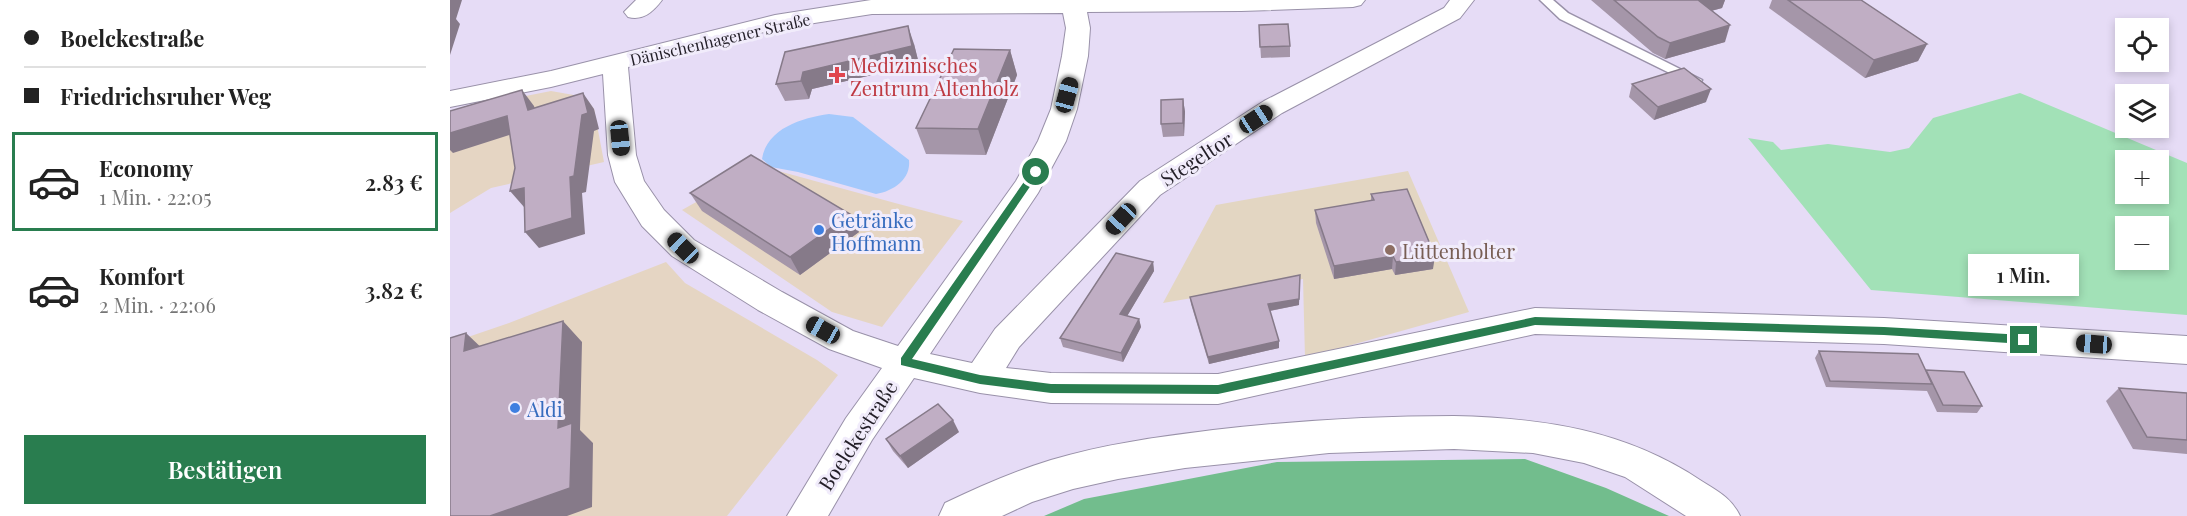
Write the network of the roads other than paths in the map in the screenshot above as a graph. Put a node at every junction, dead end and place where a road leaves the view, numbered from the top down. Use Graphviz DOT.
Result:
graph roads {
  1 [pos="1353,0"];
  2 [pos="1462,0"];
  3 [pos="1546,0"];
  4 [pos="1074,3"];
  5 [pos="615,63"];
  6 [pos="1696,81"];
  7 [pos="450,99"];
  8 [pos="2187,350"];
  9 [pos="904,362"];
  10 [pos="980,379"];
  11 [pos="807,516"];
  12 [pos="960,516"];
  13 [pos="1719,516"];
  1 -- 4 [label="street, Dänischenhagener Straße"];
  2 -- 10 [label="street, Stegeltor"];
  3 -- 6 [label="lane"];
  4 -- 5 [label="street, Dänischenhagener Straße"];
  4 -- 9 [label="street, Boelckestraße"];
  5 -- 7 [label="street, Dänischenhagener Straße"];
  5 -- 9 [label="street"];
  8 -- 10 [label="street"];
  9 -- 10 [label="street"];
  9 -- 11 [label="street, Boelckestraße"];
  12 -- 13 [label="highway"];
}
